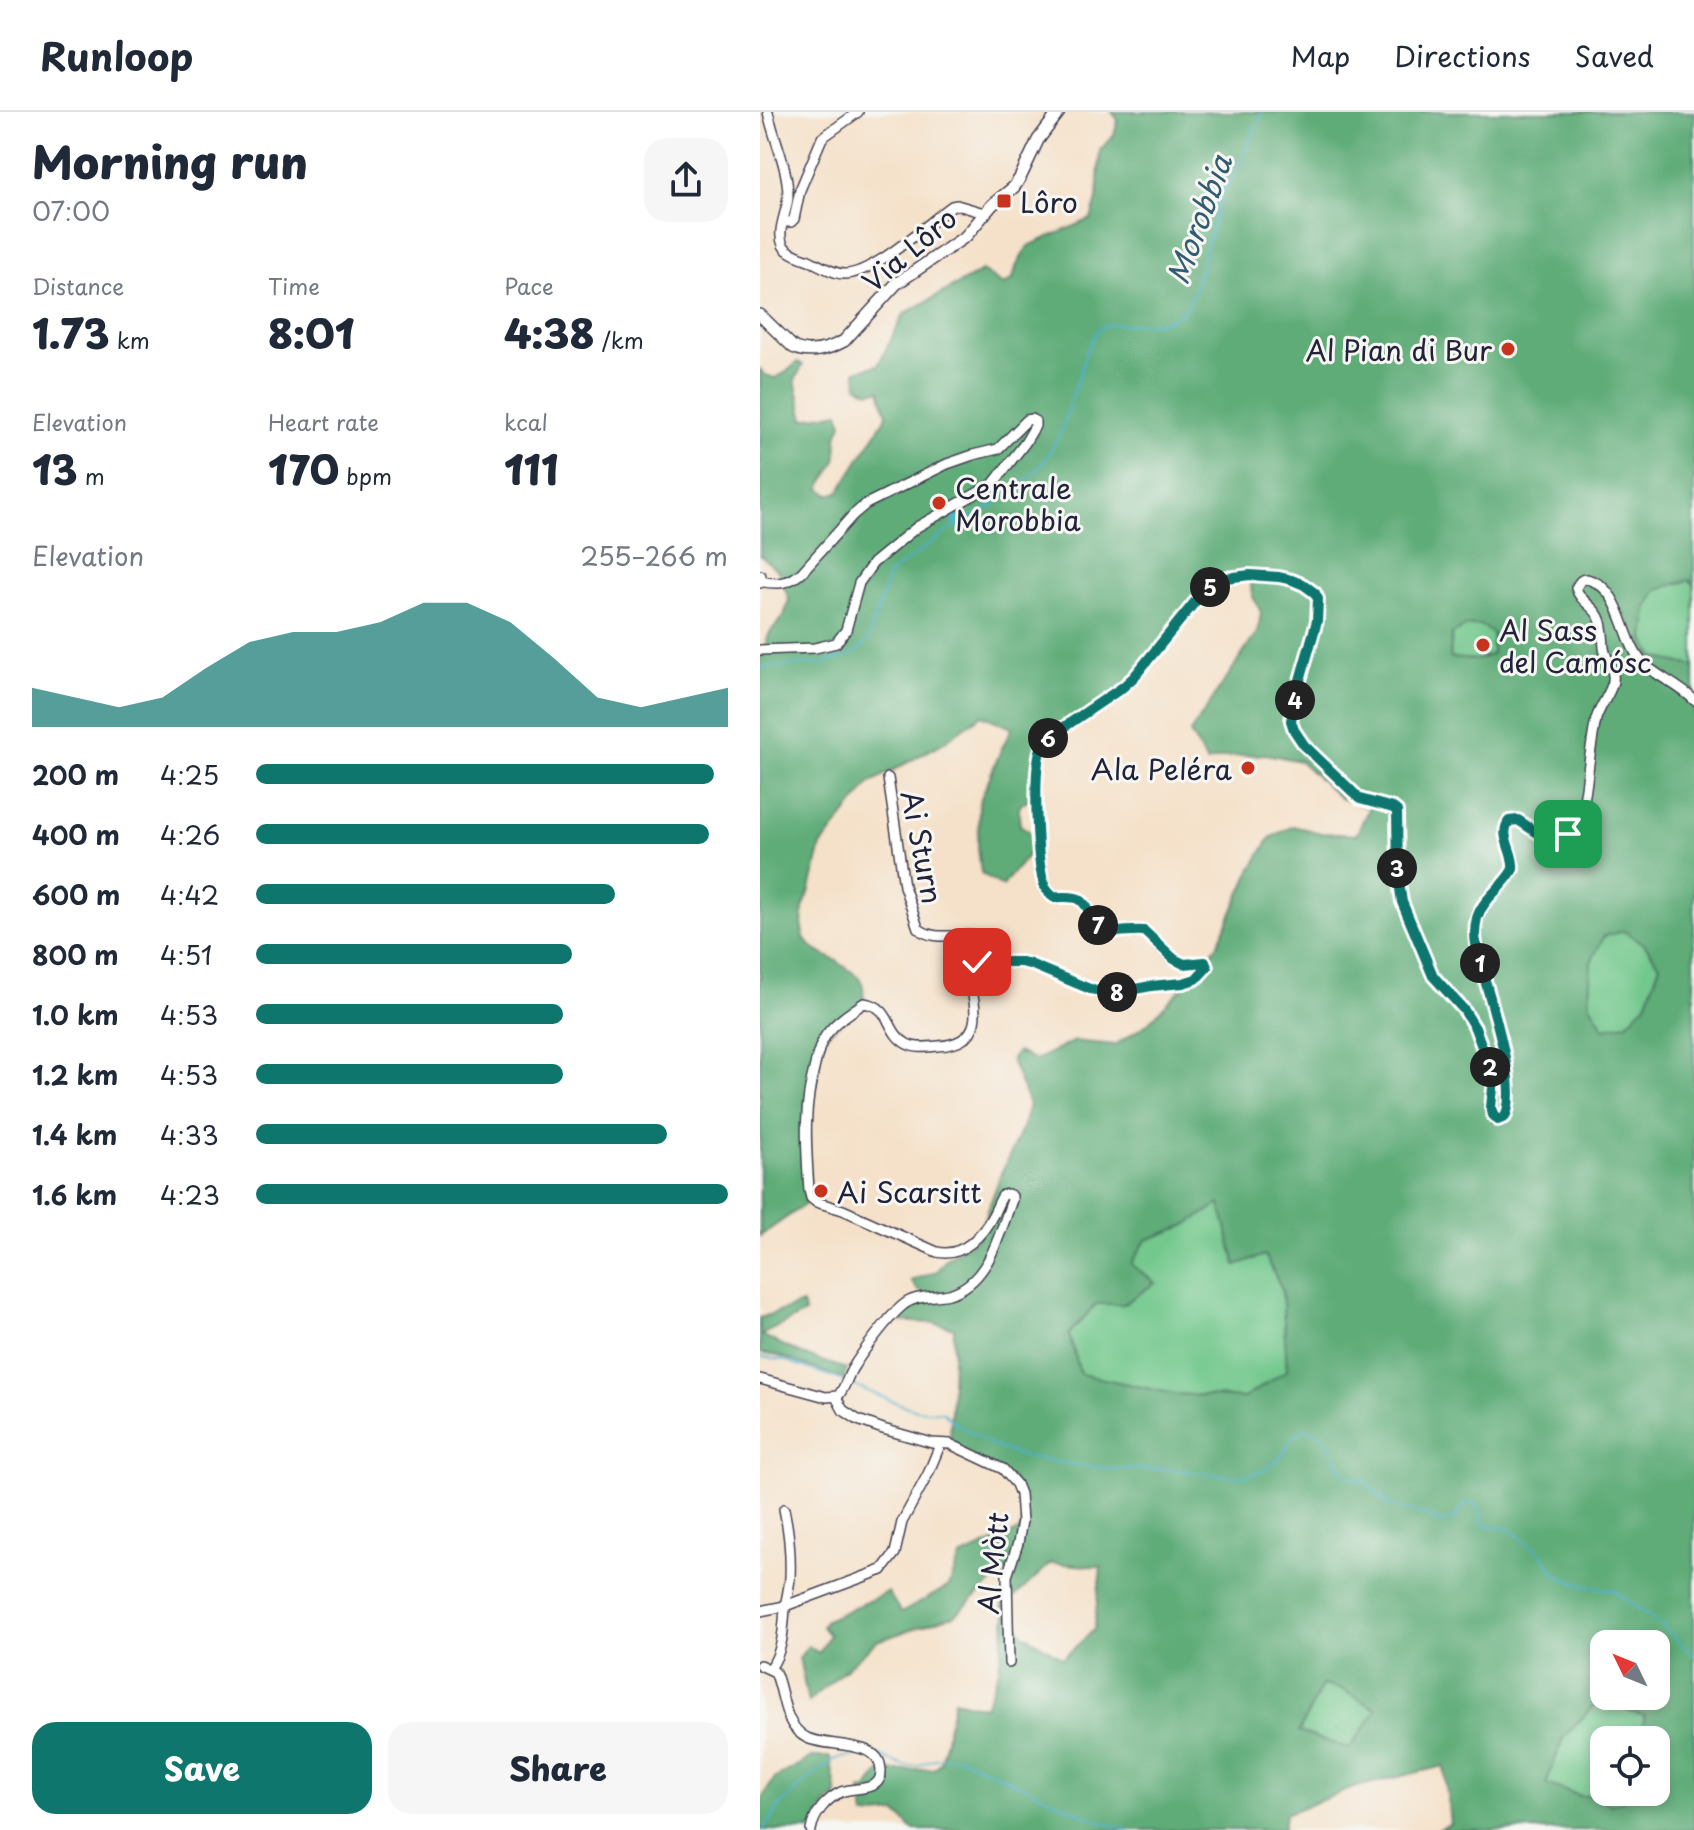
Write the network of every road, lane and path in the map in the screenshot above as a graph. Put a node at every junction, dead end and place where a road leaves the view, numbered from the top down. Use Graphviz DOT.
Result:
graph roads {
  1 [pos="768,112"];
  2 [pos="858,112"];
  3 [pos="1059,112"];
  4 [pos="984,213"];
  5 [pos="783,222"];
  6 [pos="760,315"];
  7 [pos="760,580"];
  8 [pos="760,650"];
  9 [pos="1694,700"];
  10 [pos="888,778"];
  11 [pos="985,962"];
  12 [pos="760,1379"];
  13 [pos="839,1394"];
  14 [pos="940,1445"];
  15 [pos="784,1509"];
  16 [pos="785,1606"];
  17 [pos="760,1611"];
  18 [pos="1009,1663"];
  19 [pos="765,1667"];
  20 [pos="811,1830"];
  1 -- 5 [label="street"];
  2 -- 5 [label="street"];
  3 -- 4 [label="street, Via Lôro"];
  4 -- 5 [label="street"];
  4 -- 6 [label="street, Via Lôro"];
  7 -- 8 [label="street"];
  9 -- 11 [label="street"];
  10 -- 11 [label="street, Ai Sturn"];
  11 -- 13 [label="street"];
  12 -- 13 [label="street"];
  13 -- 14 [label="street, Al Mòtt"];
  14 -- 16 [label="street"];
  14 -- 18 [label="street, Al Mòtt"];
  15 -- 16 [label="street"];
  16 -- 17 [label="street"];
  16 -- 19 [label="street"];
  19 -- 20 [label="street"];
}
